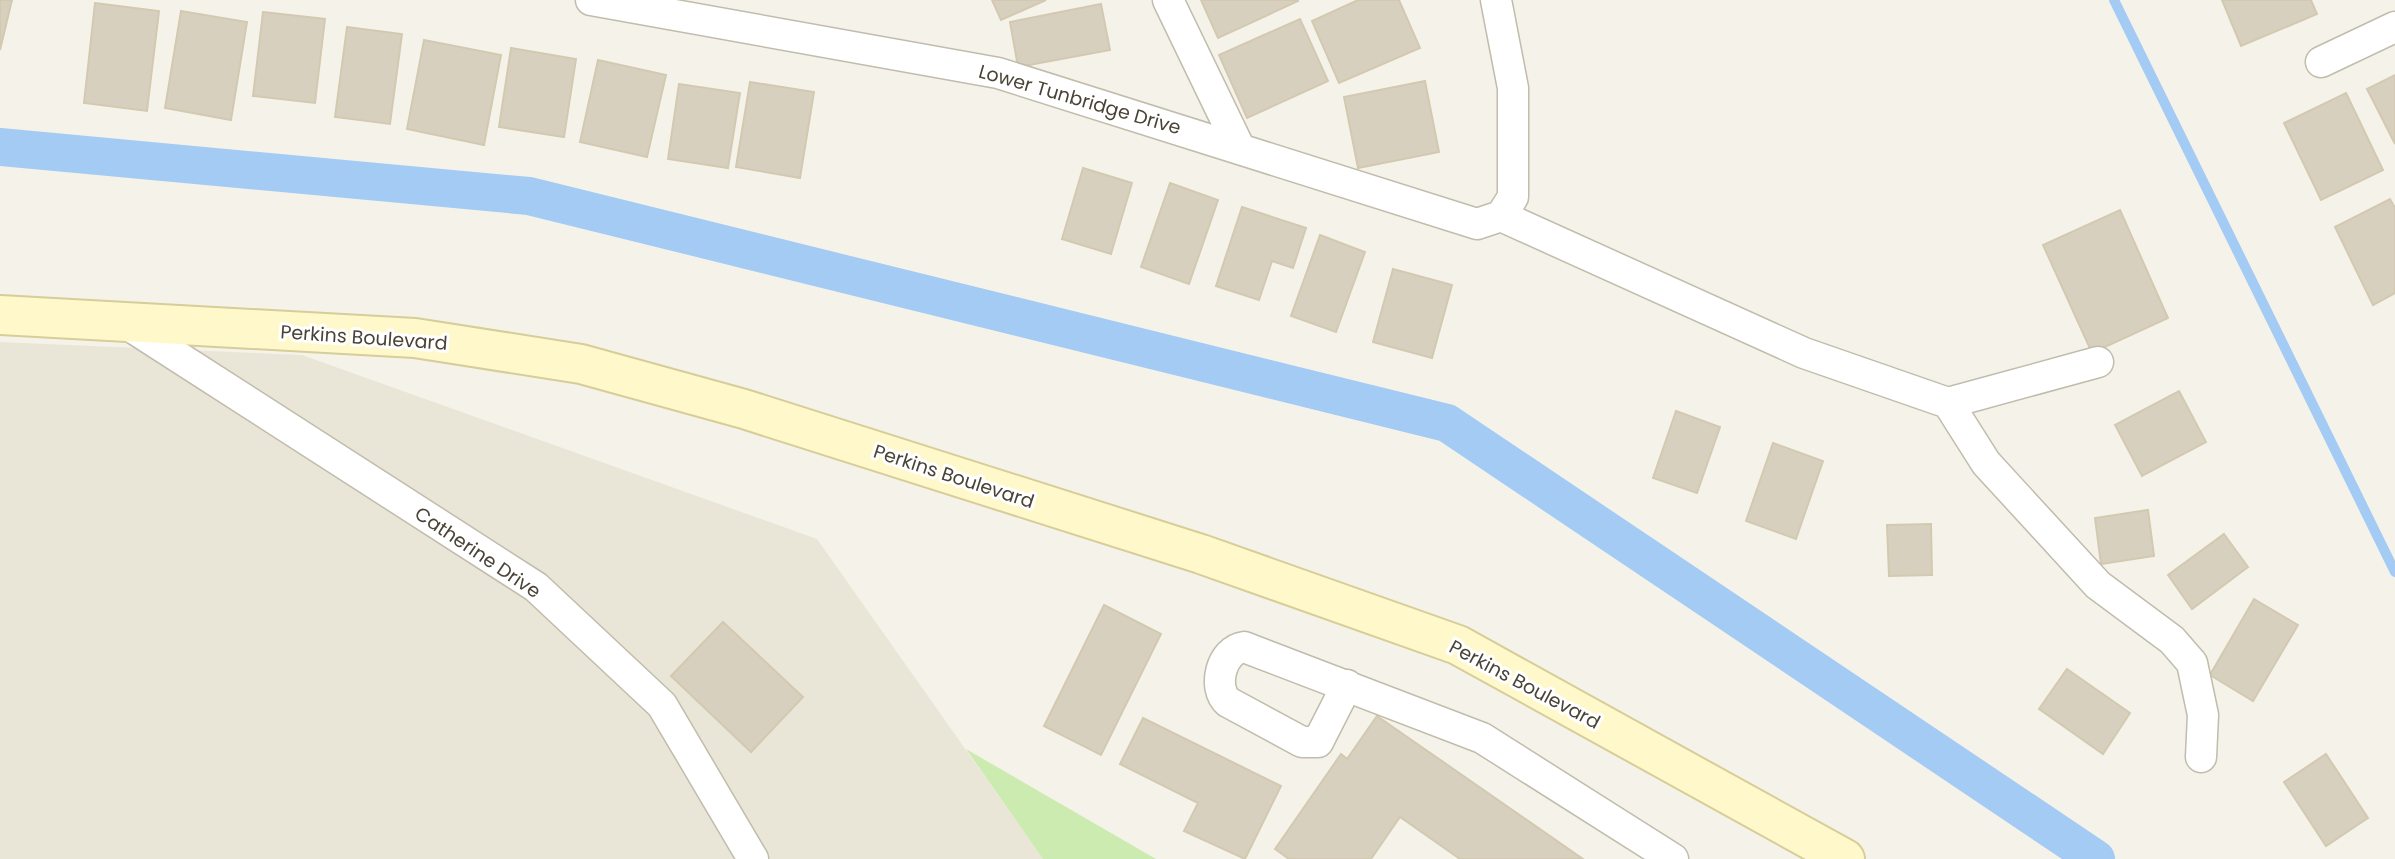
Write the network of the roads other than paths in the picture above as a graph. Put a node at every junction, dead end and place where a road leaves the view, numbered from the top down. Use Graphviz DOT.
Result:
graph roads {
  1 [pos="591,0"];
  2 [pos="1168,0"];
  3 [pos="1496,0"];
  4 [pos="2395,27"];
  5 [pos="2321,62"];
  6 [pos="1240,147"];
  7 [pos="1489,220"];
  8 [pos="0,315"];
  9 [pos="127,324"];
  10 [pos="2098,362"];
  11 [pos="1948,403"];
  12 [pos="1347,685"];
  13 [pos="2201,757"];
  14 [pos="753,859"];
  15 [pos="1673,859"];
  16 [pos="1845,859"];
  1 -- 6 [label="street, Lower Tunbridge Drive"];
  2 -- 6 [label="street"];
  3 -- 7 [label="street"];
  4 -- 5 [label="street"];
  6 -- 7 [label="street, Lower Tunbridge Drive"];
  7 -- 11 [label="street, Lower Tunbridge Drive"];
  8 -- 9 [label="street, Perkins Boulevard"];
  9 -- 14 [label="street, Catherine Drive"];
  9 -- 16 [label="street, Perkins Boulevard"];
  10 -- 11 [label="street"];
  11 -- 13 [label="street"];
  12 -- 15 [label="street"];
}
